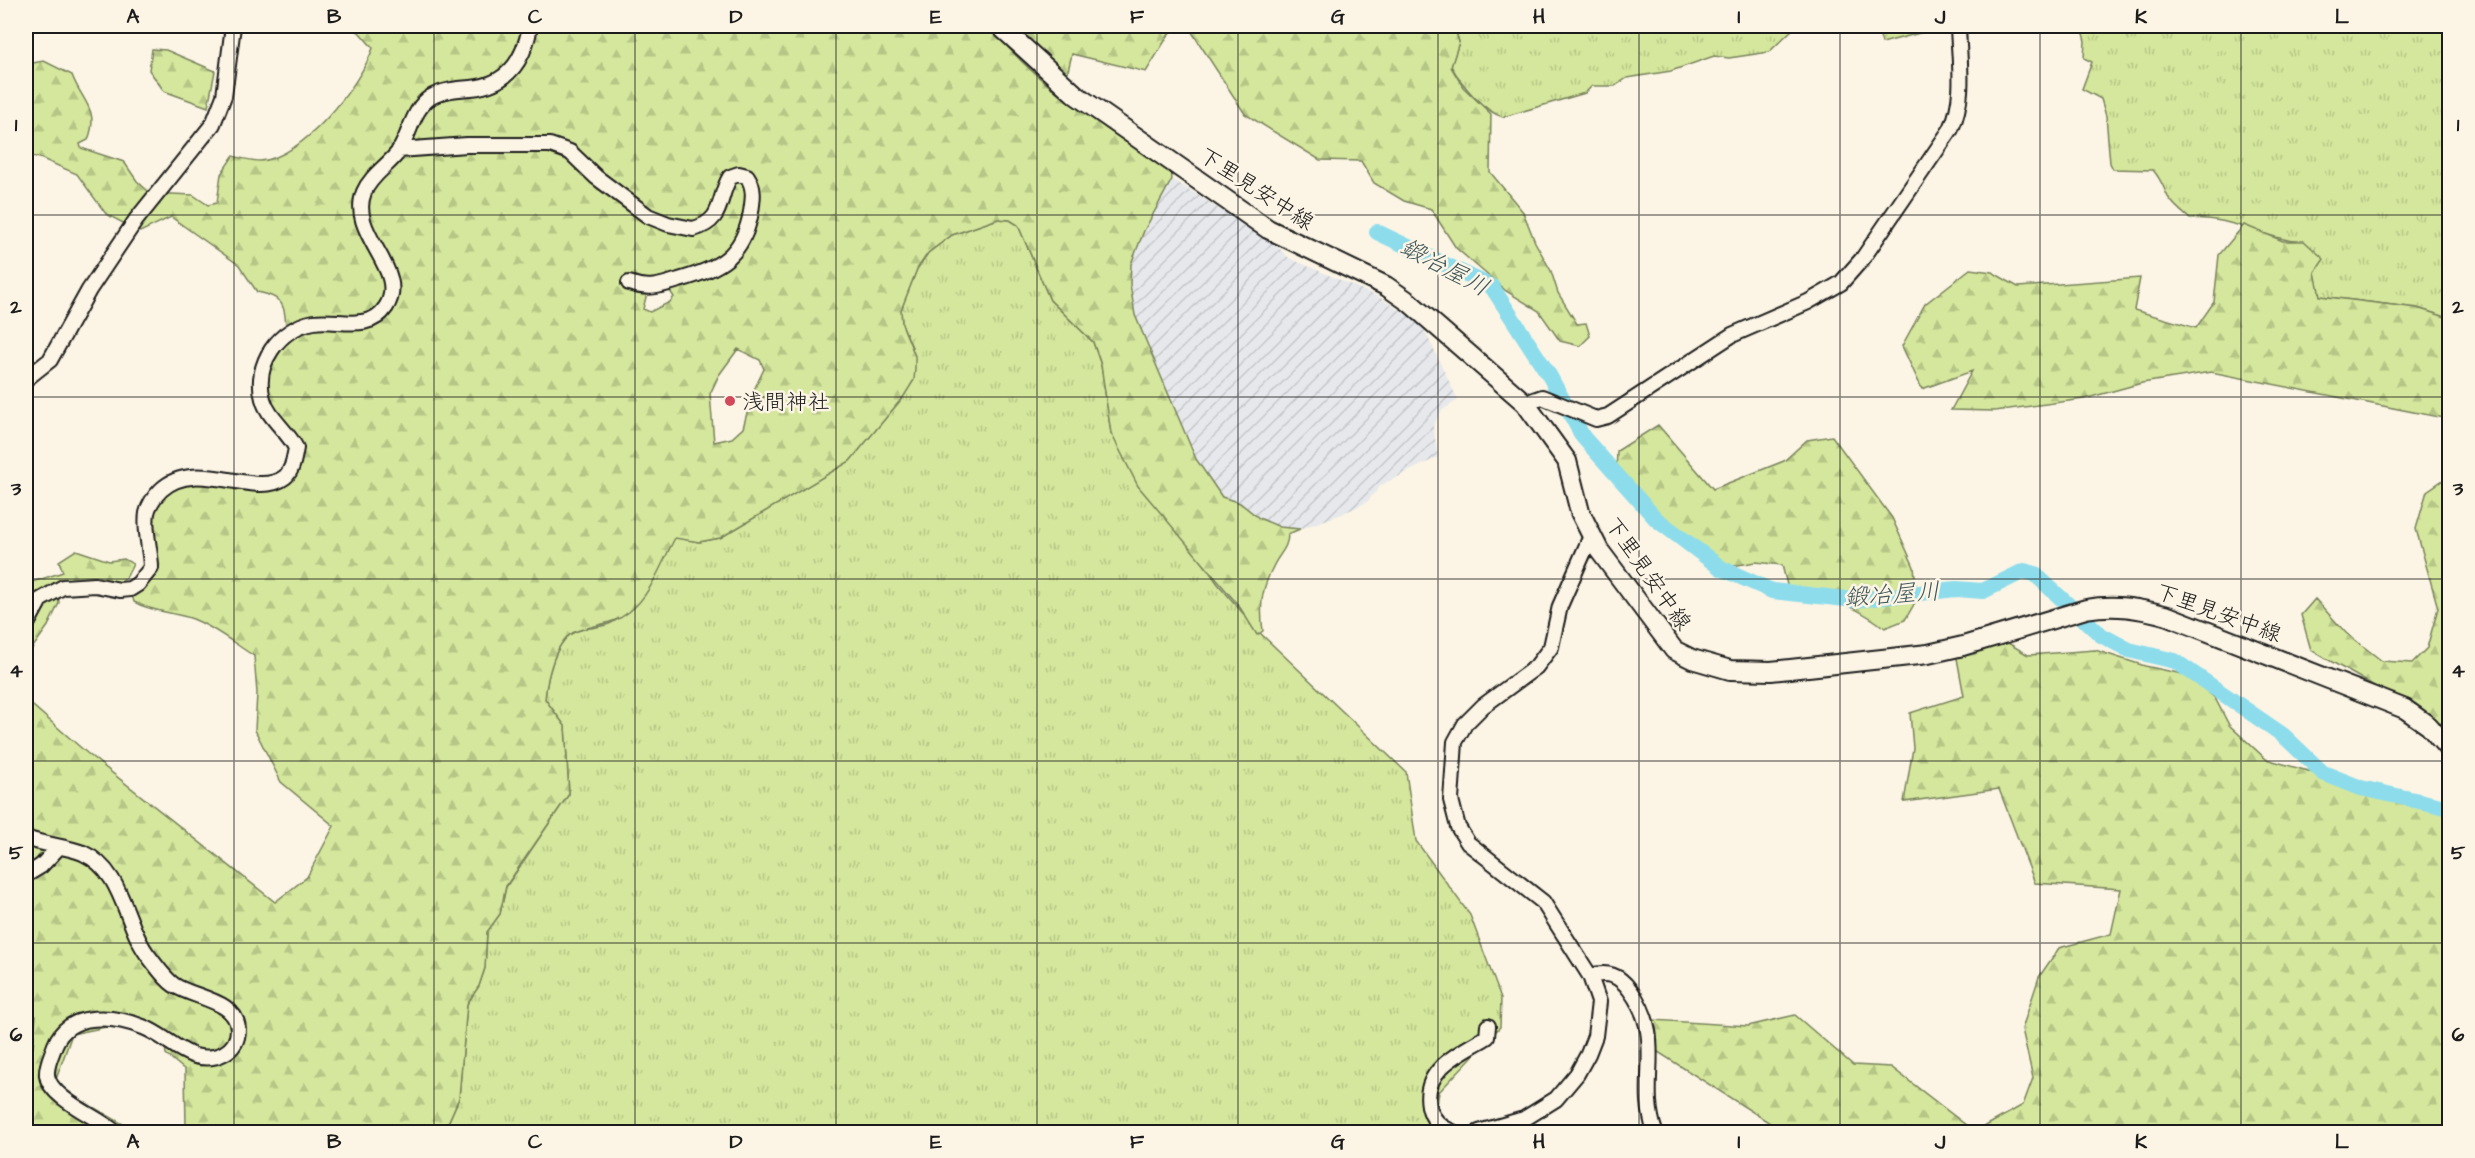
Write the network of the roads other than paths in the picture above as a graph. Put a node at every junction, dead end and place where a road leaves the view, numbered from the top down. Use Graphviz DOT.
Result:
graph roads {
  1 [pos="233,26"];
  2 [pos="530,26"];
  3 [pos="1000,26"];
  4 [pos="1958,26"];
  5 [pos="399,150"];
  6 [pos="629,283"];
  7 [pos="26,379"];
  8 [pos="1525,403"];
  9 [pos="1591,536"];
  10 [pos="26,626"];
  11 [pos="2450,751"];
  12 [pos="26,838"];
  13 [pos="59,847"];
  14 [pos="26,875"];
  15 [pos="1590,976"];
  16 [pos="1488,1026"];
  17 [pos="114,1132"];
  18 [pos="1453,1132"];
  19 [pos="1479,1132"];
  20 [pos="1655,1132"];
  1 -- 7 [label="street"];
  2 -- 5 [label="street"];
  3 -- 8 [label="main road, 下里見安中線"];
  4 -- 8 [label="street"];
  5 -- 6 [label="street"];
  5 -- 10 [label="street"];
  8 -- 9 [label="main road, 下里見安中線"];
  9 -- 11 [label="main road, 下里見安中線"];
  9 -- 15 [label="street"];
  12 -- 13 [label="street"];
  13 -- 14 [label="street"];
  13 -- 17 [label="street"];
  15 -- 19 [label="street"];
  15 -- 20 [label="street"];
  16 -- 18 [label="street"];
}
